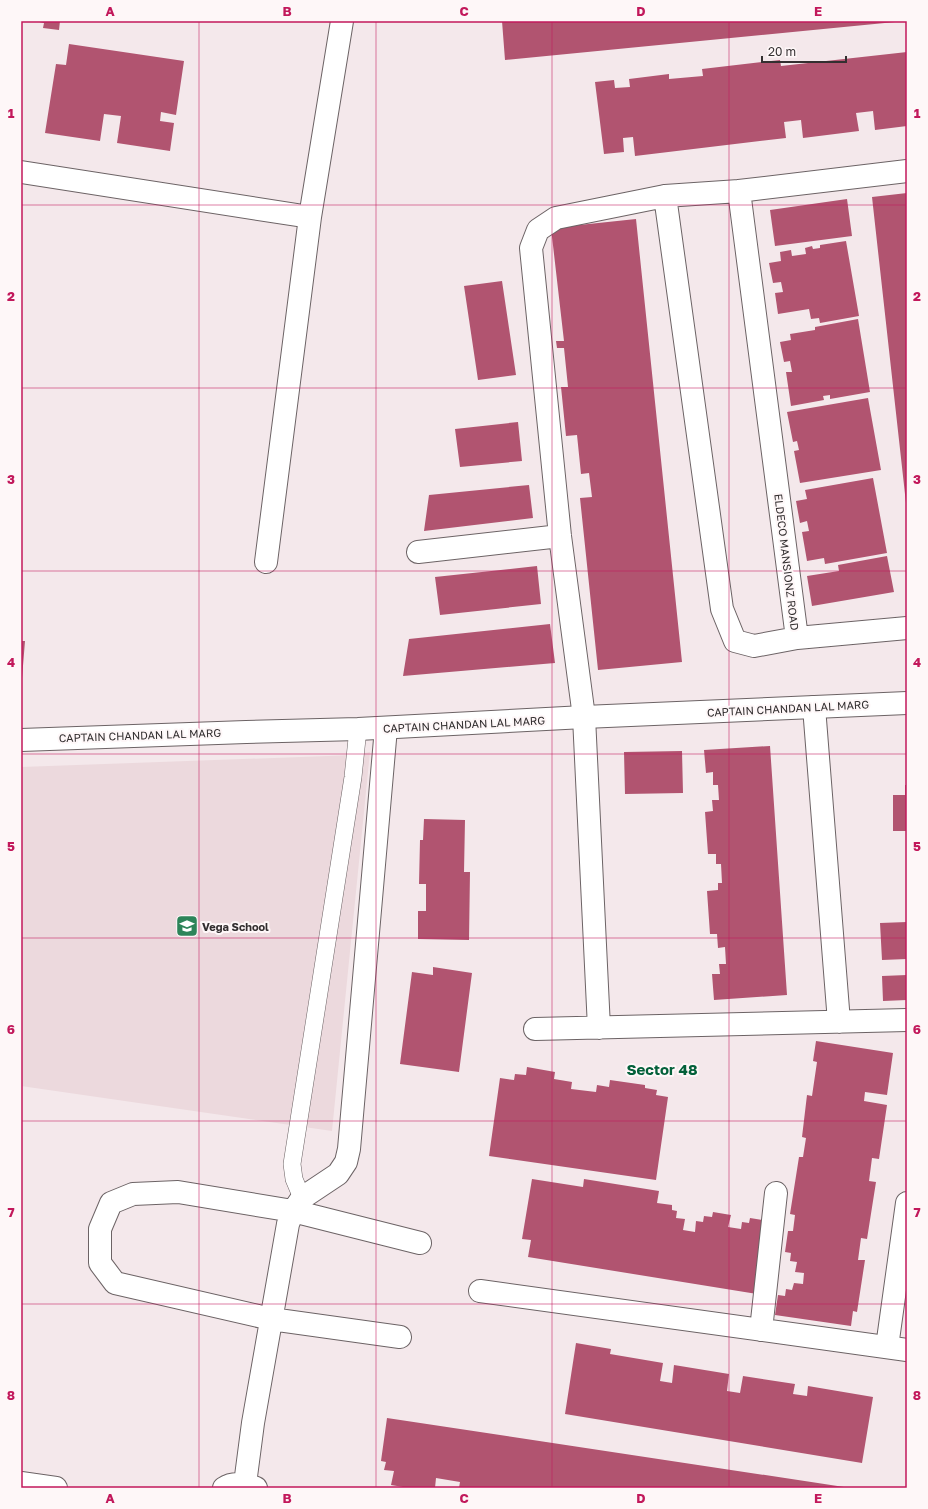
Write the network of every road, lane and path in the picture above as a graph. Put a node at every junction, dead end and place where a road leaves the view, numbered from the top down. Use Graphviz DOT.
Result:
graph roads {
  1 [pos="342,21"];
  2 [pos="907,171"];
  3 [pos="21,172"];
  4 [pos="739,191"];
  5 [pos="665,196"];
  6 [pos="310,217"];
  7 [pos="560,536"];
  8 [pos="418,552"];
  9 [pos="266,562"];
  10 [pos="907,628"];
  11 [pos="797,638"];
  12 [pos="907,703"];
  13 [pos="814,707"];
  14 [pos="584,718"];
  15 [pos="386,728"];
  16 [pos="358,729"];
  17 [pos="21,740"];
  18 [pos="907,1020"];
  19 [pos="839,1022"];
  20 [pos="599,1028"];
  21 [pos="535,1029"];
  22 [pos="776,1193"];
  23 [pos="907,1203"];
  24 [pos="298,1204"];
  25 [pos="420,1244"];
  26 [pos="480,1291"];
  27 [pos="271,1319"];
  28 [pos="761,1330"];
  29 [pos="400,1337"];
  30 [pos="897,1348"];
  31 [pos="21,1483"];
  32 [pos="251,1486"];
  33 [pos="56,1488"];
  34 [pos="224,1488"];
  1 -- 6 [label="street"];
  2 -- 4 [label="street"];
  3 -- 6 [label="street"];
  4 -- 5 [label="street"];
  4 -- 11 [label="street, ELDECO MANSIONZ ROAD"];
  5 -- 7 [label="street"];
  5 -- 11 [label="street, ELDECO MANSIONZ ROAD"];
  6 -- 9 [label="street"];
  7 -- 8 [label="street"];
  7 -- 14 [label="street"];
  10 -- 11 [label="street"];
  12 -- 13 [label="street, CAPTAIN CHANDAN LAL MARG"];
  13 -- 14 [label="street, CAPTAIN CHANDAN LAL MARG"];
  13 -- 19 [label="street"];
  14 -- 15 [label="street, CAPTAIN CHANDAN LAL MARG"];
  14 -- 20 [label="street"];
  15 -- 16 [label="street, CAPTAIN CHANDAN LAL MARG"];
  15 -- 24 [label="street"];
  16 -- 17 [label="street, CAPTAIN CHANDAN LAL MARG"];
  16 -- 24 [label="lane"];
  18 -- 19 [label="street"];
  19 -- 20 [label="street"];
  20 -- 21 [label="street"];
  22 -- 28 [label="street"];
  23 -- 30 [label="street"];
  24 -- 25 [label="street"];
  24 -- 27 [label="street"];
  24 -- 27 [label="street"];
  26 -- 28 [label="street"];
  27 -- 29 [label="street"];
  27 -- 32 [label="street"];
  28 -- 30 [label="street"];
  31 -- 33 [label="street"];
  32 -- 34 [label="street"];
}
